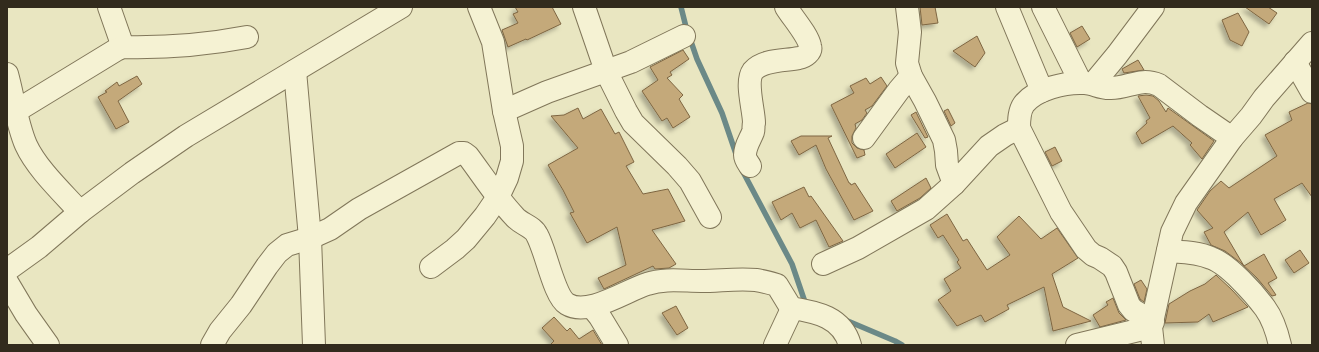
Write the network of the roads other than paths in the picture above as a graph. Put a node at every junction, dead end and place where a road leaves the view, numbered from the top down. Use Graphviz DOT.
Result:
graph roads {
  1 [pos="109,7"];
  2 [pos="401,7"];
  3 [pos="479,7"];
  4 [pos="584,7"];
  5 [pos="786,7"];
  6 [pos="907,7"];
  7 [pos="1007,7"];
  8 [pos="1043,7"];
  9 [pos="1153,7"];
  10 [pos="684,36"];
  11 [pos="247,37"];
  12 [pos="1312,43"];
  13 [pos="123,47"];
  14 [pos="1295,62"];
  15 [pos="606,71"];
  16 [pos="295,72"];
  17 [pos="7,74"];
  18 [pos="911,76"];
  19 [pos="1087,83"];
  20 [pos="1042,91"];
  21 [pos="1312,92"];
  22 [pos="16,110"];
  23 [pos="504,111"];
  24 [pos="1019,128"];
  25 [pos="864,138"];
  26 [pos="1232,138"];
  27 [pos="750,166"];
  28 [pos="954,184"];
  29 [pos="498,197"];
  30 [pos="80,212"];
  31 [pos="710,217"];
  32 [pos="310,238"];
  33 [pos="1168,251"];
  34 [pos="823,264"];
  35 [pos="431,267"];
  36 [pos="7,270"];
  37 [pos="7,282"];
  38 [pos="592,307"];
  39 [pos="791,308"];
  40 [pos="1152,332"];
  41 [pos="48,345"];
  42 [pos="212,345"];
  43 [pos="314,345"];
  44 [pos="617,345"];
  45 [pos="775,345"];
  46 [pos="850,345"];
  47 [pos="1077,345"];
  48 [pos="1280,345"];
  1 -- 13 [label="street"];
  2 -- 16 [label="street"];
  3 -- 23 [label="street"];
  4 -- 15 [label="street"];
  5 -- 27 [label="street"];
  6 -- 18 [label="street"];
  7 -- 20 [label="street"];
  8 -- 19 [label="street"];
  9 -- 19 [label="street"];
  10 -- 15 [label="street"];
  11 -- 13 [label="street"];
  12 -- 14 [label="street"];
  13 -- 22 [label="street"];
  14 -- 21 [label="street"];
  14 -- 26 [label="street"];
  15 -- 23 [label="street"];
  15 -- 31 [label="street"];
  16 -- 30 [label="street"];
  16 -- 32 [label="street"];
  17 -- 22 [label="street"];
  18 -- 25 [label="street"];
  18 -- 28 [label="street"];
  19 -- 20 [label="street"];
  19 -- 26 [label="street"];
  20 -- 24 [label="street"];
  22 -- 30 [label="street"];
  23 -- 29 [label="street"];
  24 -- 28 [label="street"];
  24 -- 40 [label="street"];
  26 -- 33 [label="street"];
  28 -- 34 [label="street"];
  29 -- 32 [label="street"];
  29 -- 35 [label="street"];
  29 -- 38 [label="street"];
  30 -- 36 [label="street"];
  32 -- 42 [label="street"];
  32 -- 43 [label="street"];
  33 -- 40 [label="street"];
  33 -- 48 [label="street"];
  37 -- 41 [label="street"];
  38 -- 39 [label="street"];
  38 -- 44 [label="street"];
  39 -- 45 [label="street"];
  39 -- 46 [label="street"];
  40 -- 47 [label="street"];
}
